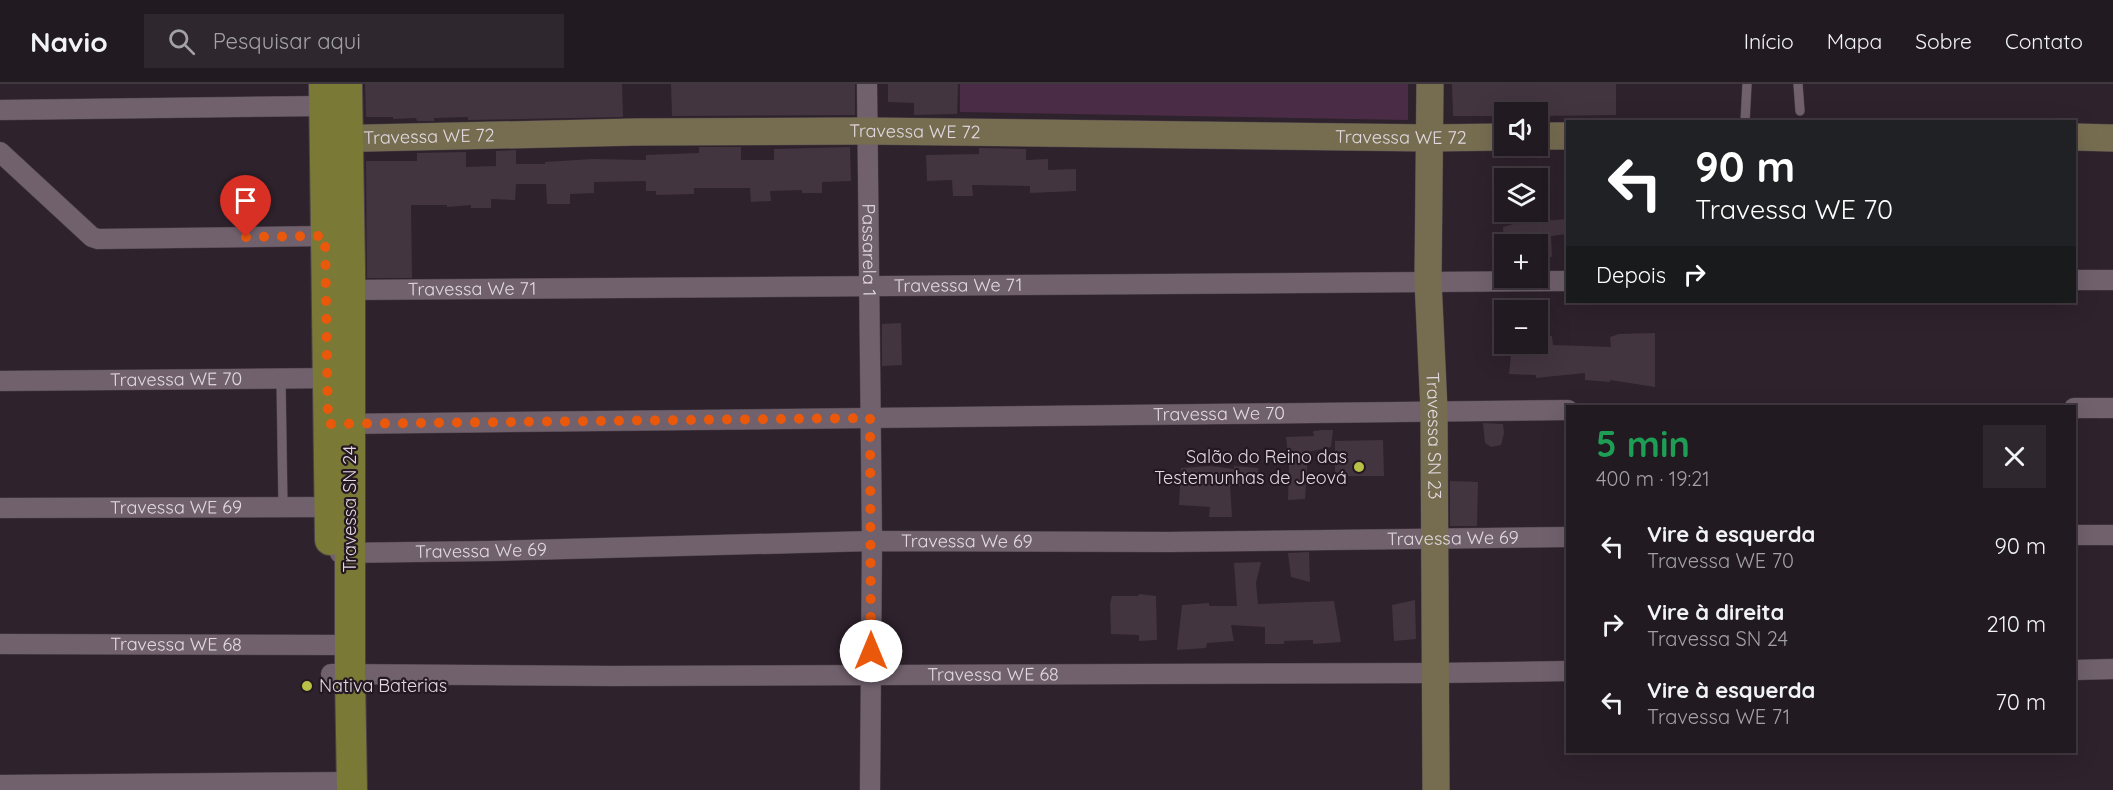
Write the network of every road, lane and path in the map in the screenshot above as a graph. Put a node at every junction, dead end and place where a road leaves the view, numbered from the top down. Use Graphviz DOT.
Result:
graph roads {
  1 [pos="347,84"];
  2 [pos="867,84"];
  3 [pos="1430,84"];
  4 [pos="1747,84"];
  5 [pos="1798,84"];
  6 [pos="324,95"];
  7 [pos="0,110"];
  8 [pos="1800,111"];
  9 [pos="1744,120"];
  10 [pos="868,131"];
  11 [pos="1548,136"];
  12 [pos="1566,136"];
  13 [pos="1494,137"];
  14 [pos="2076,137"];
  15 [pos="1431,138"];
  16 [pos="2113,138"];
  17 [pos="336,139"];
  18 [pos="0,152"];
  19 [pos="325,236"];
  20 [pos="2076,280"];
  21 [pos="2113,280"];
  22 [pos="1428,281"];
  23 [pos="1566,281"];
  24 [pos="869,286"];
  25 [pos="349,290"];
  26 [pos="339,378"];
  27 [pos="281,379"];
  28 [pos="0,381"];
  29 [pos="2076,408"];
  30 [pos="2113,408"];
  31 [pos="1434,410"];
  32 [pos="1566,410"];
  33 [pos="870,418"];
  34 [pos="339,424"];
  35 [pos="283,507"];
  36 [pos="340,507"];
  37 [pos="0,508"];
  38 [pos="2076,535"];
  39 [pos="2113,535"];
  40 [pos="1566,537"];
  41 [pos="1435,538"];
  42 [pos="872,541"];
  43 [pos="340,553"];
  44 [pos="0,644"];
  45 [pos="341,659"];
  46 [pos="2113,669"];
  47 [pos="1566,670"];
  48 [pos="2076,670"];
  49 [pos="1437,673"];
  50 [pos="870,674"];
  51 [pos="0,785"];
  52 [pos="342,786"];
  53 [pos="870,790"];
  54 [pos="1437,790"];
  1 -- 17 [label="main road, Travessa SN 24"];
  2 -- 10 [label="street, Passarela 1"];
  3 -- 15 [label="main road, Travessa SN 23"];
  4 -- 9 [label="lane"];
  5 -- 8 [label="lane"];
  6 -- 7 [label="street"];
  6 -- 17 [label="main road, Travessa SN 24"];
  10 -- 15 [label="main road, Travessa WE 72"];
  10 -- 17 [label="main road, Travessa WE 72"];
  10 -- 24 [label="street, Passarela 1"];
  11 -- 12 [label="main road"];
  13 -- 15 [label="main road, Travessa WE 72"];
  14 -- 16 [label="main road"];
  15 -- 22 [label="main road, Travessa SN 23"];
  17 -- 19 [label="main road, Travessa SN 24"];
  17 -- 25 [label="main road, Travessa SN 24"];
  18 -- 19 [label="street"];
  19 -- 26 [label="main road, Travessa SN 24"];
  20 -- 21 [label="street"];
  22 -- 23 [label="street, Travessa We 71"];
  22 -- 24 [label="street, Travessa We 71"];
  22 -- 31 [label="main road, Travessa SN 23"];
  24 -- 25 [label="street, Travessa We 71"];
  24 -- 33 [label="street, Passarela 1"];
  25 -- 26 [label="main road, Travessa SN 24"];
  26 -- 27 [label="street, Travessa WE 70"];
  26 -- 34 [label="main road, Travessa SN 24"];
  27 -- 28 [label="street, Travessa WE 70"];
  27 -- 35 [label="lane"];
  29 -- 30 [label="street"];
  31 -- 32 [label="street, Travessa We 70"];
  31 -- 33 [label="street, Travessa We 70"];
  31 -- 41 [label="main road, Travessa SN 23"];
  33 -- 34 [label="street"];
  33 -- 42 [label="street, Passarela 1"];
  34 -- 36 [label="main road, Travessa SN 24"];
  35 -- 36 [label="street, Travessa WE 69"];
  35 -- 37 [label="street, Travessa WE 69"];
  36 -- 43 [label="main road, Travessa SN 24"];
  38 -- 39 [label="street"];
  40 -- 41 [label="street, Travessa We 69"];
  41 -- 42 [label="street, Travessa We 69"];
  41 -- 49 [label="main road, Travessa SN 23"];
  42 -- 43 [label="street, Travessa We 69"];
  42 -- 50 [label="street, Passarela 1"];
  43 -- 45 [label="main road, Travessa SN 24"];
  44 -- 45 [label="street, Travessa WE 68"];
  45 -- 50 [label="street, Travessa WE 68"];
  45 -- 52 [label="main road, Travessa SN 24"];
  46 -- 48 [label="street"];
  47 -- 49 [label="street"];
  49 -- 50 [label="street, Travessa WE 68"];
  49 -- 54 [label="main road, Travessa SN 23"];
  50 -- 53 [label="street, Passarela 1"];
  51 -- 52 [label="street"];
}
